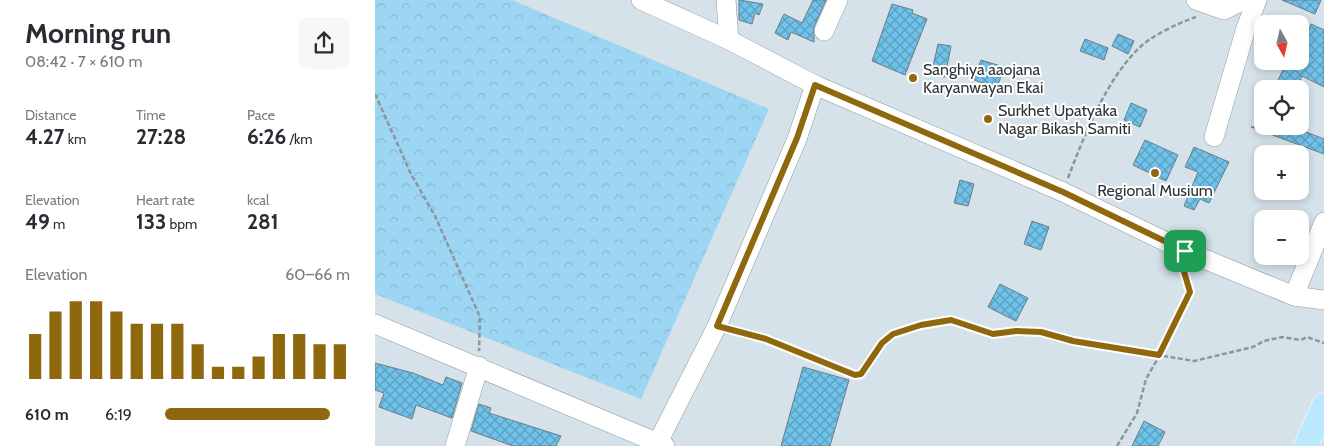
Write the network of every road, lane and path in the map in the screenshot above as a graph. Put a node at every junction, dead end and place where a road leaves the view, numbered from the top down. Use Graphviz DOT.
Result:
graph roads {
  1 [pos="641,0"];
  2 [pos="726,0"];
  3 [pos="838,0"];
  4 [pos="1196,0"];
  5 [pos="1244,0"];
  6 [pos="1257,0"];
  7 [pos="1224,10"];
  8 [pos="824,32"];
  9 [pos="729,40"];
  10 [pos="815,85"];
  11 [pos="375,94"];
  12 [pos="1215,137"];
  13 [pos="1063,192"];
  14 [pos="1324,222"];
  15 [pos="1185,251"];
  16 [pos="1294,296"];
  17 [pos="1324,300"];
  18 [pos="375,324"];
  19 [pos="717,326"];
  20 [pos="1324,343"];
  21 [pos="1159,355"];
  22 [pos="479,366"];
  23 [pos="1324,405"];
  24 [pos="659,445"];
  25 [pos="455,446"];
  26 [pos="1117,446"];
  27 [pos="1306,446"];
  1 -- 9 [label="street"];
  2 -- 9 [label="street"];
  3 -- 8 [label="street"];
  4 -- 7 [label="street"];
  5 -- 7 [label="street"];
  6 -- 12 [label="street"];
  7 -- 13 [label="path"];
  9 -- 10 [label="street"];
  10 -- 13 [label="street"];
  10 -- 19 [label="street"];
  11 -- 22 [label="path"];
  13 -- 15 [label="street"];
  14 -- 16 [label="street"];
  15 -- 16 [label="street"];
  15 -- 21 [label="path"];
  16 -- 17 [label="street"];
  18 -- 22 [label="street"];
  19 -- 21 [label="path"];
  19 -- 24 [label="street"];
  20 -- 21 [label="path"];
  21 -- 26 [label="path"];
  22 -- 24 [label="street"];
  22 -- 25 [label="street"];
  23 -- 27 [label="main road"];
}
